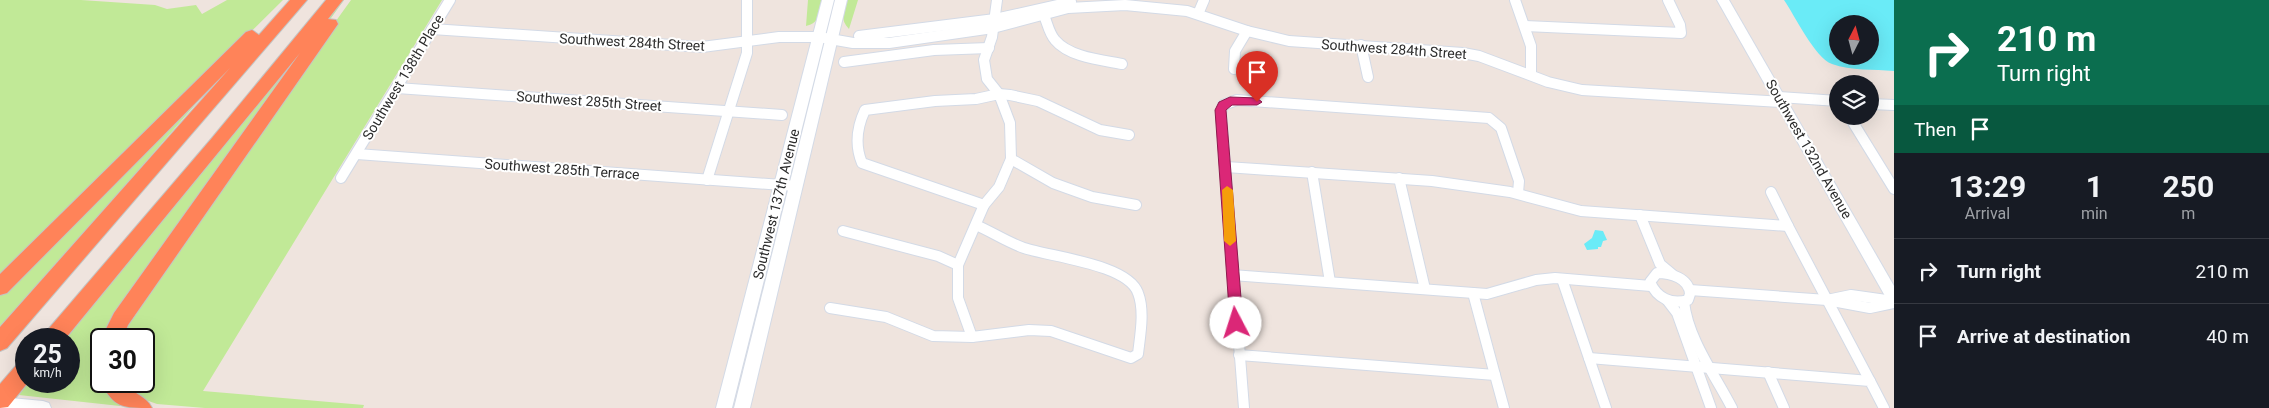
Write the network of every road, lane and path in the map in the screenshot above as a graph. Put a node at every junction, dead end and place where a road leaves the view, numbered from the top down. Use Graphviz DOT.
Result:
graph roads {
  1 [pos="288,0"];
  2 [pos="299,0"];
  3 [pos="335,0"];
  4 [pos="346,0"];
  5 [pos="450,0"];
  6 [pos="747,0"];
  7 [pos="828,0"];
  8 [pos="841,0"];
  9 [pos="997,0"];
  10 [pos="1204,0"];
  11 [pos="1515,0"];
  12 [pos="1668,0"];
  13 [pos="1723,0"];
  14 [pos="1125,3"];
  15 [pos="1043,12"];
  16 [pos="1198,14"];
  17 [pos="994,24"];
  18 [pos="1525,26"];
  19 [pos="432,30"];
  20 [pos="1247,31"];
  21 [pos="825,38"];
  22 [pos="748,40"];
  23 [pos="1361,45"];
  24 [pos="989,48"];
  25 [pos="844,62"];
  26 [pos="1122,64"];
  27 [pos="1234,69"];
  28 [pos="1531,75"];
  29 [pos="1368,77"];
  30 [pos="397,88"];
  31 [pos="998,94"];
  32 [pos="1780,100"];
  33 [pos="1829,101"];
  34 [pos="1879,104"];
  35 [pos="1894,105"];
  36 [pos="728,111"];
  37 [pos="782,115"];
  38 [pos="1855,125"];
  39 [pos="1129,135"];
  40 [pos="356,154"];
  41 [pos="1011,159"];
  42 [pos="1226,167"];
  43 [pos="1312,172"];
  44 [pos="341,178"];
  45 [pos="1399,178"];
  46 [pos="707,180"];
  47 [pos="789,186"];
  48 [pos="1894,189"];
  49 [pos="1771,192"];
  50 [pos="1518,193"];
  51 [pos="984,205"];
  52 [pos="1136,205"];
  53 [pos="1640,216"];
  54 [pos="976,225"];
  55 [pos="1788,226"];
  56 [pos="843,231"];
  57 [pos="958,265"];
  58 [pos="1659,268"];
  59 [pos="1232,275"];
  60 [pos="1562,279"];
  61 [pos="1330,282"];
  62 [pos="1651,286"];
  63 [pos="0,287"];
  64 [pos="1425,289"];
  65 [pos="1690,290"];
  66 [pos="1473,293"];
  67 [pos="1667,300"];
  68 [pos="1827,300"];
  69 [pos="1894,301"];
  70 [pos="1684,302"];
  71 [pos="830,308"];
  72 [pos="753,326"];
  73 [pos="61,328"];
  74 [pos="116,328"];
  75 [pos="972,337"];
  76 [pos="0,342"];
  77 [pos="1239,355"];
  78 [pos="1589,358"];
  79 [pos="1697,367"];
  80 [pos="1711,368"];
  81 [pos="1768,372"];
  82 [pos="1495,375"];
  83 [pos="1870,381"];
  84 [pos="15,382"];
  85 [pos="118,393"];
  86 [pos="0,400"];
  87 [pos="0,404"];
  88 [pos="43,408"];
  89 [pos="140,408"];
  90 [pos="724,408"];
  91 [pos="742,408"];
  92 [pos="1244,408"];
  93 [pos="1504,408"];
  94 [pos="1606,408"];
  95 [pos="1711,408"];
  96 [pos="1732,408"];
  97 [pos="1784,408"];
  98 [pos="1884,408"];
  1 -- 63 [label="highway"];
  2 -- 76 [label="highway"];
  3 -- 73 [label="highway"];
  4 -- 74 [label="highway"];
  5 -- 19 [label="street, Southwest 138th Place"];
  6 -- 22 [label="street"];
  7 -- 21 [label="main road, Southwest 137th Avenue"];
  8 -- 21 [label="main road, Southwest 137th Avenue"];
  9 -- 17 [label="street"];
  10 -- 16 [label="street"];
  11 -- 18 [label="street"];
  12 -- 18 [label="street"];
  13 -- 32 [label="main road, Southwest 132nd Avenue"];
  14 -- 15 [label="street, Southwest 284th Street"];
  14 -- 16 [label="street, Southwest 284th Street"];
  15 -- 17 [label="street, Southwest 284th Street"];
  15 -- 26 [label="street"];
  16 -- 20 [label="street, Southwest 284th Street"];
  17 -- 21 [label="street, Southwest 284th Street"];
  17 -- 24 [label="street"];
  18 -- 28 [label="street"];
  19 -- 22 [label="street, Southwest 284th Street"];
  19 -- 30 [label="street, Southwest 138th Place"];
  20 -- 23 [label="street, Southwest 284th Street"];
  20 -- 27 [label="street"];
  21 -- 22 [label="street, Southwest 284th Street"];
  21 -- 47 [label="main road, Southwest 137th Avenue"];
  22 -- 36 [label="street"];
  23 -- 28 [label="street, Southwest 284th Street"];
  23 -- 29 [label="street"];
  24 -- 25 [label="street"];
  24 -- 31 [label="street"];
  28 -- 32 [label="street, Southwest 284th Street"];
  30 -- 36 [label="street, Southwest 285th Street"];
  30 -- 40 [label="street, Southwest 138th Place"];
  31 -- 39 [label="street"];
  31 -- 41 [label="street"];
  31 -- 51 [label="street"];
  32 -- 33 [label="street, Southwest 284th Street"];
  32 -- 69 [label="main road, Southwest 132nd Avenue"];
  34 -- 35 [label="street"];
  36 -- 37 [label="street, Southwest 285th Street"];
  36 -- 46 [label="street"];
  38 -- 48 [label="street"];
  40 -- 44 [label="street"];
  40 -- 46 [label="street, Southwest 285th Terrace"];
  41 -- 51 [label="street"];
  41 -- 52 [label="street"];
  42 -- 43 [label="street"];
  42 -- 50 [label="street"];
  42 -- 59 [label="street"];
  43 -- 45 [label="street"];
  43 -- 61 [label="street"];
  45 -- 50 [label="street"];
  45 -- 64 [label="street"];
  46 -- 47 [label="street, Southwest 285th Terrace"];
  47 -- 72 [label="main road, Southwest 137th Avenue"];
  49 -- 55 [label="street"];
  50 -- 53 [label="street"];
  51 -- 54 [label="street"];
  53 -- 55 [label="street"];
  53 -- 58 [label="street"];
  54 -- 57 [label="street"];
  54 -- 75 [label="street"];
  55 -- 68 [label="street"];
  56 -- 57 [label="street"];
  57 -- 75 [label="street"];
  58 -- 62 [label="street"];
  58 -- 65 [label="street"];
  59 -- 61 [label="street"];
  59 -- 77 [label="street"];
  60 -- 62 [label="street"];
  60 -- 66 [label="street"];
  60 -- 78 [label="street"];
  61 -- 64 [label="street"];
  62 -- 67 [label="street"];
  64 -- 66 [label="street"];
  65 -- 68 [label="street"];
  65 -- 70 [label="street"];
  66 -- 82 [label="street"];
  67 -- 70 [label="street"];
  67 -- 79 [label="street"];
  68 -- 69 [label="street"];
  68 -- 83 [label="street"];
  70 -- 80 [label="street"];
  71 -- 75 [label="street"];
  72 -- 90 [label="main road, Southwest 137th Avenue"];
  72 -- 91 [label="main road, Southwest 137th Avenue"];
  77 -- 82 [label="street"];
  77 -- 92 [label="street"];
  78 -- 79 [label="street"];
  78 -- 94 [label="street"];
  79 -- 80 [label="street"];
  79 -- 95 [label="street"];
  80 -- 81 [label="street"];
  80 -- 96 [label="street"];
  81 -- 83 [label="street"];
  81 -- 97 [label="street"];
  82 -- 93 [label="street"];
  83 -- 98 [label="street"];
  84 -- 86 [label="highway"];
  85 -- 89 [label="highway"];
  87 -- 88 [label="main road"];
}
